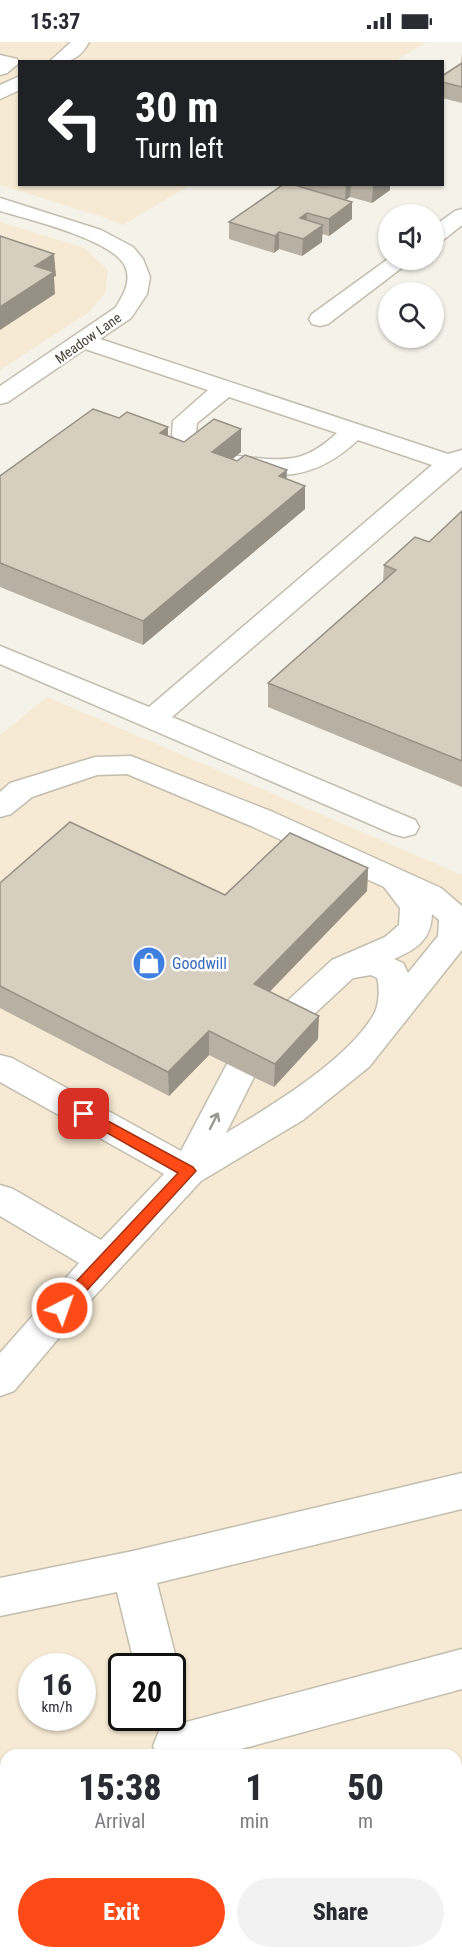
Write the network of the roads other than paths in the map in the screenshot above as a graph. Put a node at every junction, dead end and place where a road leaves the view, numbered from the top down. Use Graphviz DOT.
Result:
graph roads {
  1 [pos="80,42"];
  2 [pos="60,60"];
  3 [pos="0,61"];
  4 [pos="0,69"];
  5 [pos="18,83"];
  6 [pos="0,93"];
  7 [pos="0,204"];
  8 [pos="462,215"];
  9 [pos="444,228"];
  10 [pos="387,270"];
  11 [pos="320,319"];
  12 [pos="83,341"];
  13 [pos="225,389"];
  14 [pos="0,397"];
  15 [pos="354,431"];
  16 [pos="203,451"];
  17 [pos="456,460"];
  18 [pos="230,461"];
  19 [pos="0,654"];
  20 [pos="152,719"];
  21 [pos="0,807"];
  22 [pos="404,827"];
  23 [pos="395,879"];
  24 [pos="344,968"];
  25 [pos="391,1016"];
  26 [pos="285,1022"];
  27 [pos="0,1067"];
  28 [pos="240,1071"];
  29 [pos="188,1171"];
  30 [pos="0,1199"];
  31 [pos="104,1260"];
  32 [pos="0,1380"];
  33 [pos="462,1491"];
  34 [pos="133,1570"];
  35 [pos="0,1597"];
  36 [pos="153,1653"];
  37 [pos="462,1669"];
  38 [pos="173,1739"];
  1 -- 2 [label="street"];
  3 -- 4 [label="street"];
  5 -- 6 [label="street"];
  7 -- 12 [label="street, Meadow Lane"];
  8 -- 9 [label="street"];
  10 -- 11 [label="street"];
  12 -- 13 [label="street"];
  12 -- 14 [label="street, Meadow Lane"];
  13 -- 15 [label="street"];
  13 -- 16 [label="street"];
  15 -- 17 [label="street"];
  15 -- 18 [label="street"];
  17 -- 20 [label="street"];
  19 -- 20 [label="street"];
  20 -- 22 [label="street"];
  21 -- 23 [label="street"];
  23 -- 24 [label="street"];
  23 -- 25 [label="street"];
  24 -- 25 [label="street"];
  24 -- 26 [label="street"];
  25 -- 29 [label="street"];
  27 -- 29 [label="street"];
  29 -- 28 [label="street, one-way"];
  29 -- 31 [label="street"];
  30 -- 31 [label="street"];
  31 -- 32 [label="street"];
  33 -- 34 [label="street"];
  34 -- 35 [label="street"];
  34 -- 36 [label="street"];
  37 -- 38 [label="street"];
}
